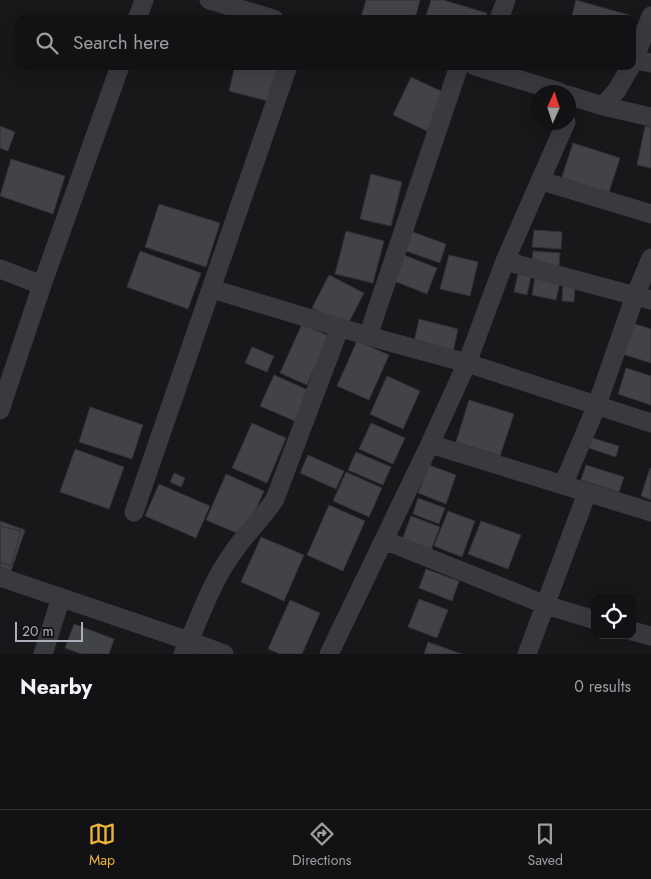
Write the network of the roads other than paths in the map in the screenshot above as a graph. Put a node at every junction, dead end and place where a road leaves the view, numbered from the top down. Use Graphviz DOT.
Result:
graph roads {
  1 [pos="144,0"];
  2 [pos="209,0"];
  3 [pos="506,0"];
  4 [pos="236,4"];
  5 [pos="138,15"];
  6 [pos="264,15"];
  7 [pos="500,15"];
  8 [pos="651,16"];
  9 [pos="637,63"];
  10 [pos="119,70"];
  11 [pos="287,70"];
  12 [pos="458,70"];
  13 [pos="489,70"];
  14 [pos="632,70"];
  15 [pos="537,85"];
  16 [pos="576,97"];
  17 [pos="603,106"];
  18 [pos="651,117"];
  19 [pos="563,130"];
  20 [pos="542,181"];
  21 [pos="651,214"];
  22 [pos="651,258"];
  23 [pos="505,261"];
  24 [pos="0,269"];
  25 [pos="42,285"];
  26 [pos="212,289"];
  27 [pos="643,298"];
  28 [pos="340,328"];
  29 [pos="368,336"];
  30 [pos="467,363"];
  31 [pos="597,405"];
  32 [pos="0,410"];
  33 [pos="651,423"];
  34 [pos="430,444"];
  35 [pos="563,485"];
  36 [pos="588,493"];
  37 [pos="134,512"];
  38 [pos="651,512"];
  39 [pos="384,540"];
  40 [pos="0,577"];
  41 [pos="61,598"];
  42 [pos="546,605"];
  43 [pos="591,619"];
  44 [pos="636,632"];
  45 [pos="651,636"];
  46 [pos="186,647"];
  47 [pos="43,654"];
  48 [pos="224,654"];
  49 [pos="329,654"];
  50 [pos="527,654"];
  1 -- 5 [label="street"];
  2 -- 4 [label="street"];
  3 -- 7 [label="street"];
  4 -- 6 [label="street"];
  8 -- 9 [label="street"];
  10 -- 25 [label="street"];
  11 -- 26 [label="street"];
  12 -- 29 [label="street"];
  13 -- 15 [label="street"];
  14 -- 17 [label="street"];
  16 -- 17 [label="street"];
  17 -- 18 [label="street"];
  19 -- 20 [label="street"];
  20 -- 21 [label="street"];
  20 -- 23 [label="street"];
  22 -- 27 [label="street"];
  23 -- 27 [label="street"];
  23 -- 30 [label="street"];
  24 -- 25 [label="street"];
  25 -- 32 [label="street"];
  26 -- 28 [label="street"];
  26 -- 37 [label="street"];
  27 -- 31 [label="street"];
  28 -- 29 [label="street"];
  28 -- 46 [label="street"];
  29 -- 30 [label="street"];
  30 -- 31 [label="street"];
  30 -- 34 [label="street"];
  31 -- 33 [label="street"];
  31 -- 35 [label="street"];
  34 -- 35 [label="street"];
  34 -- 39 [label="street"];
  35 -- 36 [label="street"];
  36 -- 38 [label="street"];
  36 -- 42 [label="street"];
  39 -- 42 [label="street"];
  39 -- 49 [label="street"];
  40 -- 41 [label="street"];
  41 -- 46 [label="street"];
  41 -- 47 [label="street"];
  42 -- 43 [label="street"];
  42 -- 50 [label="street"];
  44 -- 45 [label="street"];
  46 -- 48 [label="street"];
}
